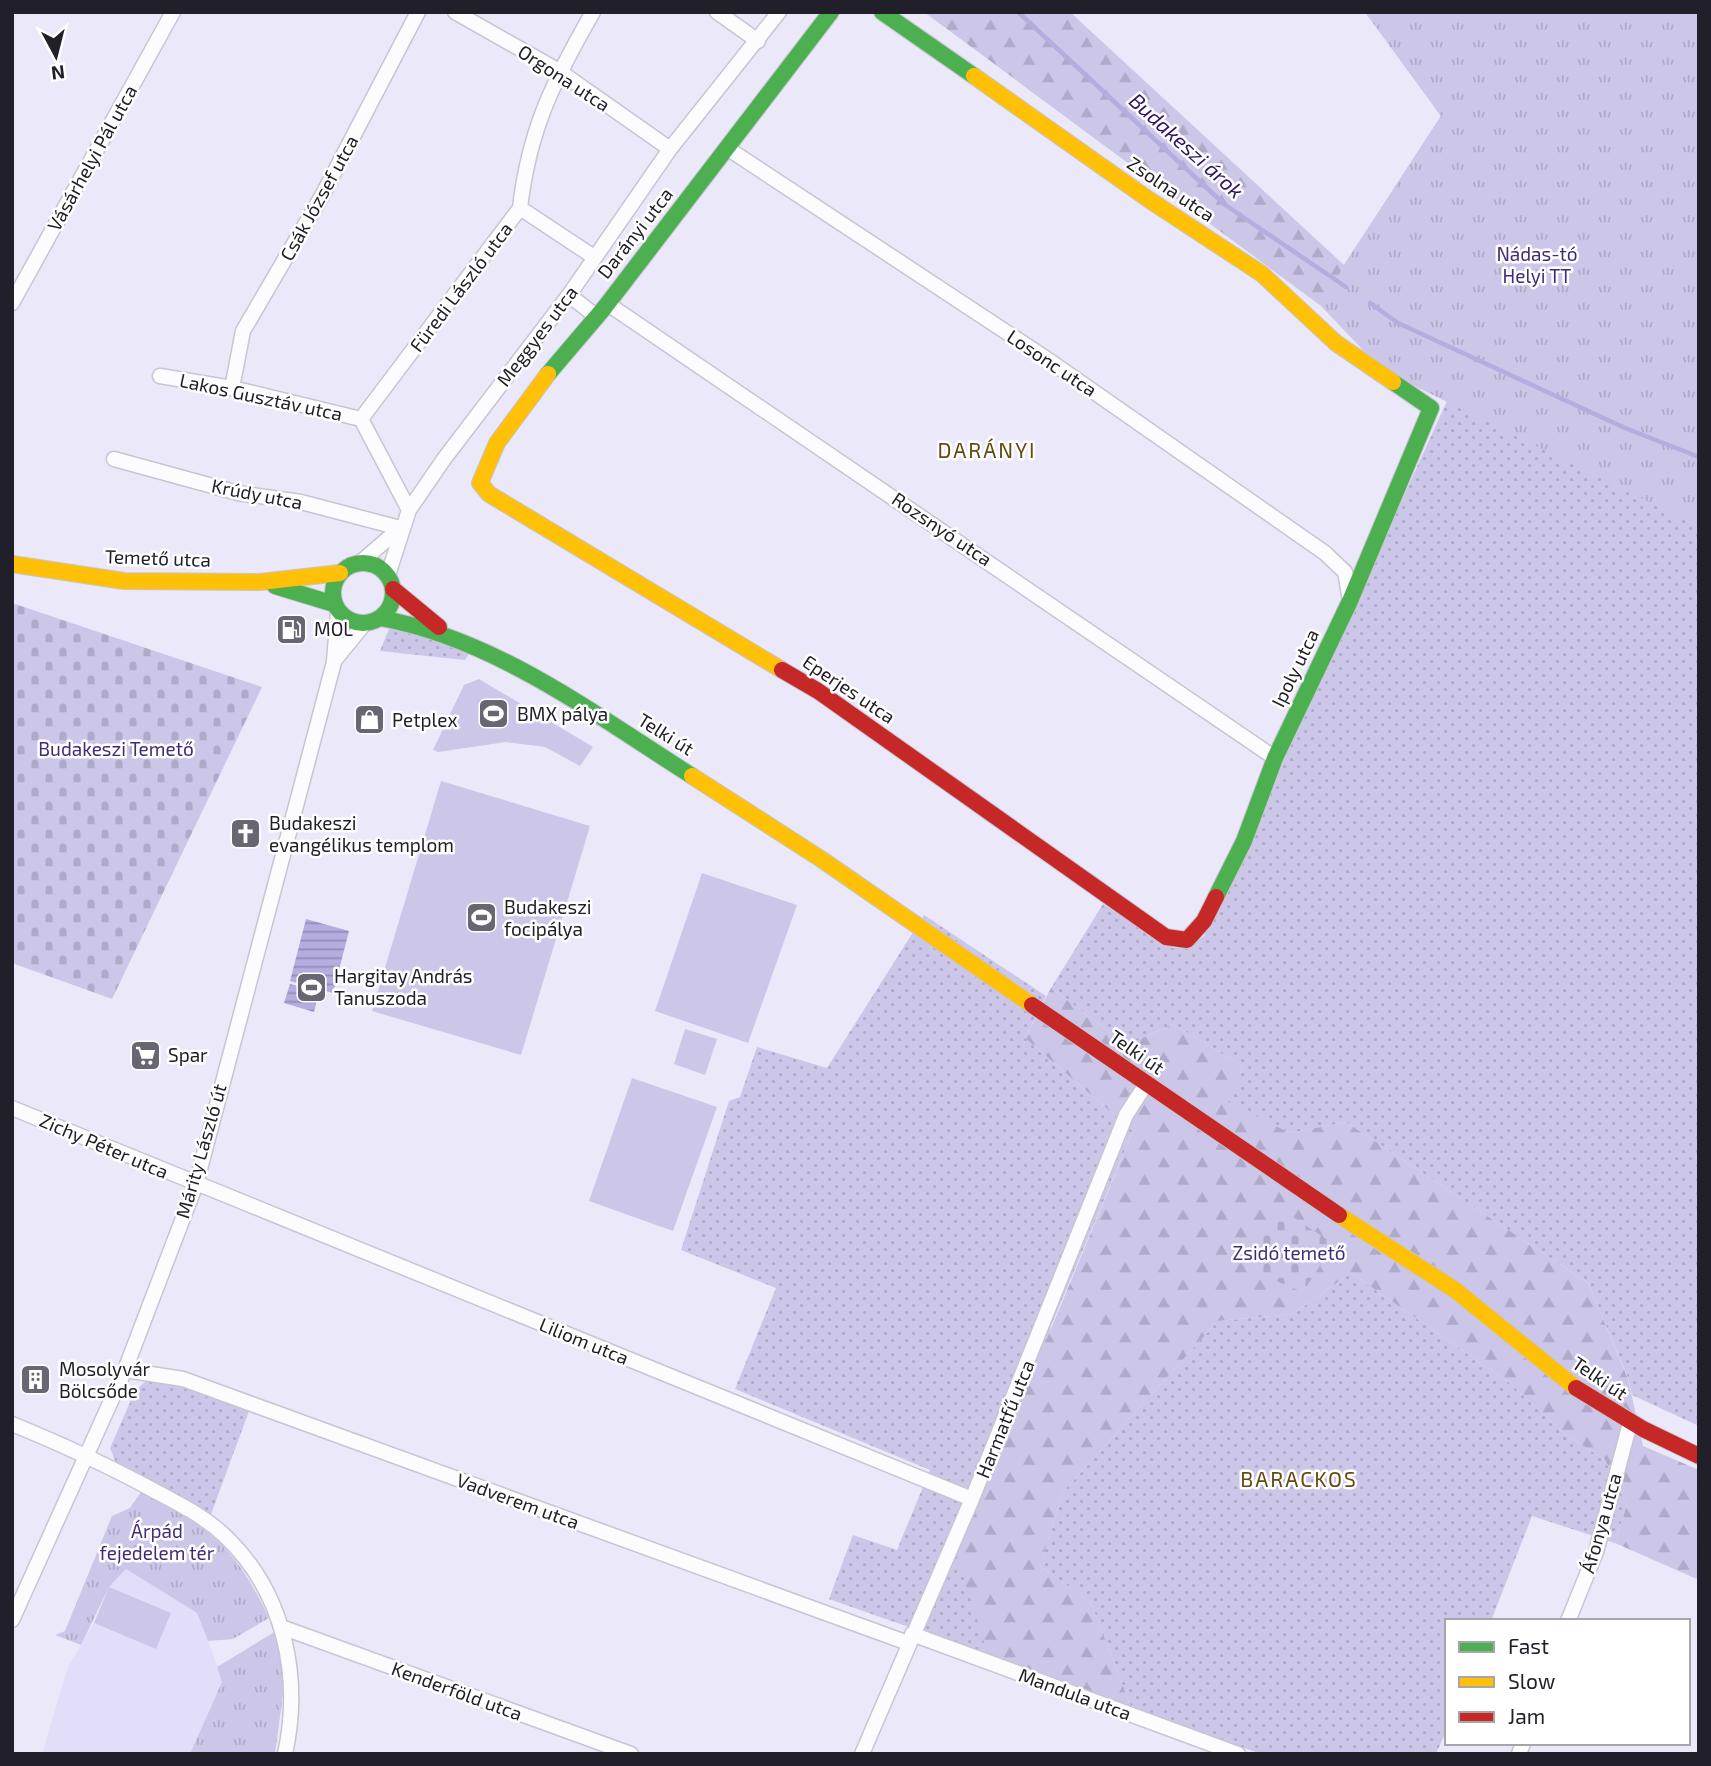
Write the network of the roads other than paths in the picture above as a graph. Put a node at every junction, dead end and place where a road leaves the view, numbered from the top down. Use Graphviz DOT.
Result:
graph roads {
  1 [pos="173,12"];
  2 [pos="418,12"];
  3 [pos="455,12"];
  4 [pos="593,12"];
  5 [pos="717,12"];
  6 [pos="779,12"];
  7 [pos="831,12"];
  8 [pos="882,12"];
  9 [pos="758,41"];
  10 [pos="559,71"];
  11 [pos="727,148"];
  12 [pos="670,149"];
  13 [pos="520,208"];
  14 [pos="594,257"];
  15 [pos="569,295"];
  16 [pos="12,303"];
  17 [pos="602,310"];
  18 [pos="160,376"];
  19 [pos="232,388"];
  20 [pos="1431,408"];
  21 [pos="361,419"];
  22 [pos="114,459"];
  23 [pos="480,483"];
  24 [pos="408,510"];
  25 [pos="400,528"];
  26 [pos="361,562"];
  27 [pos="12,564"];
  28 [pos="340,573"];
  29 [pos="260,582"];
  30 [pos="390,582"];
  31 [pos="1350,601"];
  32 [pos="336,607"];
  33 [pos="372,620"];
  34 [pos="451,636"];
  35 [pos="334,662"];
  36 [pos="1275,758"];
  37 [pos="1187,940"];
  38 [pos="1146,1084"];
  39 [pos="12,1108"];
  40 [pos="196,1184"];
  41 [pos="125,1370"];
  42 [pos="1630,1423"];
  43 [pos="12,1424"];
  44 [pos="88,1455"];
  45 [pos="1699,1456"];
  46 [pos="972,1499"];
  47 [pos="1569,1619"];
  48 [pos="12,1620"];
  49 [pos="284,1628"];
  50 [pos="910,1638"];
  51 [pos="285,1754"];
  52 [pos="631,1754"];
  53 [pos="862,1754"];
  54 [pos="1238,1754"];
  1 -- 16 [label="street, Vásárhelyi Pál utca"];
  2 -- 19 [label="street, Csák József utca"];
  3 -- 10 [label="street, Orgona utca"];
  4 -- 10 [label="street, Füredi László utca"];
  5 -- 9 [label="street"];
  6 -- 9 [label="street, Meggyes utca"];
  7 -- 11 [label="street, Darányi utca"];
  8 -- 20 [label="street, Zsolna utca"];
  9 -- 12 [label="street, Meggyes utca"];
  10 -- 12 [label="street, Orgona utca"];
  10 -- 13 [label="street, Füredi László utca"];
  11 -- 17 [label="street, Darányi utca"];
  11 -- 31 [label="street, Losonc utca"];
  12 -- 14 [label="street, Meggyes utca"];
  13 -- 14 [label="street"];
  13 -- 21 [label="street, Füredi László utca"];
  14 -- 15 [label="street, Meggyes utca"];
  15 -- 17 [label="street, Rozsnyó utca"];
  15 -- 24 [label="street, Meggyes utca"];
  17 -- 23 [label="street, Darányi utca"];
  17 -- 36 [label="street, Rozsnyó utca"];
  18 -- 19 [label="street, Lakos Gusztáv utca"];
  19 -- 21 [label="street, Lakos Gusztáv utca"];
  20 -- 31 [label="street, Ipoly utca"];
  21 -- 24 [label="street"];
  22 -- 25 [label="street, Krúdy utca"];
  23 -- 37 [label="street, Eperjes utca"];
  24 -- 25 [label="street, Meggyes utca"];
  25 -- 26 [label="street, Meggyes utca"];
  25 -- 30 [label="street, Meggyes utca"];
  26 -- 28 [label="street"];
  26 -- 30 [label="street"];
  27 -- 29 [label="street, Temető utca"];
  28 -- 29 [label="street, Temető utca"];
  28 -- 32 [label="street"];
  29 -- 32 [label="street, Temető utca"];
  30 -- 33 [label="street"];
  30 -- 34 [label="street"];
  31 -- 36 [label="street, Ipoly utca"];
  32 -- 33 [label="street"];
  32 -- 35 [label="street, Márity László út"];
  33 -- 34 [label="street"];
  33 -- 35 [label="street, Márity László út"];
  34 -- 38 [label="street, Telki út"];
  35 -- 40 [label="street, Márity László út"];
  36 -- 37 [label="street, Ipoly utca"];
  38 -- 42 [label="street, Telki út"];
  38 -- 46 [label="street, Harmatfű utca"];
  39 -- 40 [label="street, Zichy Péter utca"];
  40 -- 41 [label="street, Márity László út"];
  40 -- 46 [label="street, Liliom utca"];
  41 -- 44 [label="street, Márity László út"];
  41 -- 50 [label="street, Vadverem utca"];
  42 -- 45 [label="street, Telki út"];
  42 -- 47 [label="street, Áfonya utca"];
  43 -- 44 [label="street"];
  44 -- 48 [label="street, Márity László út"];
  44 -- 49 [label="street"];
  46 -- 50 [label="street, Harmatfű utca"];
  49 -- 51 [label="street"];
  49 -- 52 [label="street, Kenderföld utca"];
  50 -- 53 [label="street, Harmatfű utca"];
  50 -- 54 [label="street, Mandula utca"];
}
